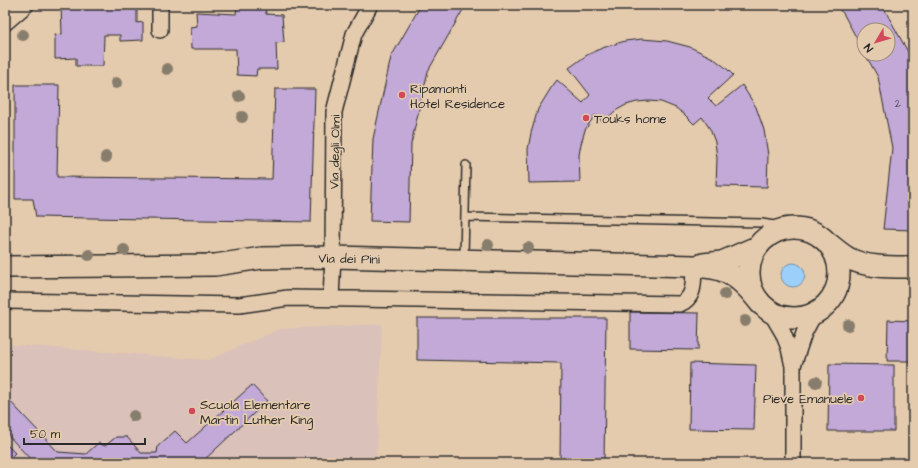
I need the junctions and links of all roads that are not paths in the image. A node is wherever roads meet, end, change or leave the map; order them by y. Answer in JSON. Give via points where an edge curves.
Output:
{"nodes":[{"id":1,"x":26,"y":5,"type":"edge"},
{"id":2,"x":160,"y":5,"type":"edge"},
{"id":3,"x":370,"y":5,"type":"edge"},
{"id":4,"x":5,"y":23,"type":"edge"},
{"id":5,"x":160,"y":30,"type":"dead end"},
{"id":6,"x":466,"y":165,"type":"dead end"},
{"id":7,"x":465,"y":217,"type":"junction"},
{"id":8,"x":785,"y":229,"type":"junction"},
{"id":9,"x":828,"y":243,"type":"junction"},
{"id":10,"x":757,"y":247,"type":"junction"},
{"id":11,"x":333,"y":257,"type":"junction"},
{"id":12,"x":464,"y":260,"type":"junction"},
{"id":13,"x":694,"y":266,"type":"junction"},
{"id":14,"x":5,"y":267,"type":"edge"},
{"id":15,"x":880,"y":267,"type":"junction"},
{"id":16,"x":913,"y":267,"type":"edge"},
{"id":17,"x":833,"y":295,"type":"junction"},
{"id":18,"x":331,"y":298,"type":"junction"},
{"id":19,"x":5,"y":300,"type":"edge"},
{"id":20,"x":765,"y":308,"type":"junction"},
{"id":21,"x":814,"y":314,"type":"junction"},
{"id":22,"x":793,"y":366,"type":"junction"},
{"id":23,"x":792,"y":463,"type":"edge"}],
"edges":[{"from":1,"to":4,"type":"street"},
{"from":2,"to":5,"type":"street"},
{"from":3,"to":11,"type":"street","name":"Via degli Olmi","via":[[354,34],[334,112]]},
{"from":6,"to":7,"type":"lane"},
{"from":7,"to":8,"type":"lane","via":[[762,223]]},
{"from":7,"to":12,"type":"lane"},
{"from":8,"to":9,"type":"street","via":[[797,228],[808,231]]},
{"from":8,"to":10,"type":"street","via":[[775,232]]},
{"from":9,"to":15,"type":"street","via":[[849,258]]},
{"from":9,"to":17,"type":"street","via":[[839,268],[838,282]]},
{"from":10,"to":13,"type":"street","name":"Via dei Pini","via":[[722,262]]},
{"from":10,"to":20,"type":"street","via":[[751,261],[749,276],[752,291]]},
{"from":11,"to":12,"type":"street","name":"Via dei Pini"},
{"from":11,"to":14,"type":"street","name":"Via dei Pini","via":[[262,258],[215,265]]},
{"from":11,"to":18,"type":"street","name":"Via degli Olmi"},
{"from":12,"to":13,"type":"street","name":"Via dei Pini"},
{"from":13,"to":18,"type":"street","via":[[690,296],[687,301],[680,304]]},
{"from":13,"to":20,"type":"street","name":"Via dei Pini","via":[[722,270],[733,276],[745,285]]},
{"from":15,"to":16,"type":"street"},
{"from":15,"to":17,"type":"street","via":[[850,279]]},
{"from":17,"to":21,"type":"street","via":[[825,306]]},
{"from":18,"to":19,"type":"street","via":[[288,298],[239,306]]},
{"from":20,"to":21,"type":"street","via":[[780,316],[792,318]]},
{"from":20,"to":22,"type":"street","via":[[783,333]]},
{"from":21,"to":22,"type":"street","via":[[804,333]]},
{"from":22,"to":23,"type":"street"}]}
